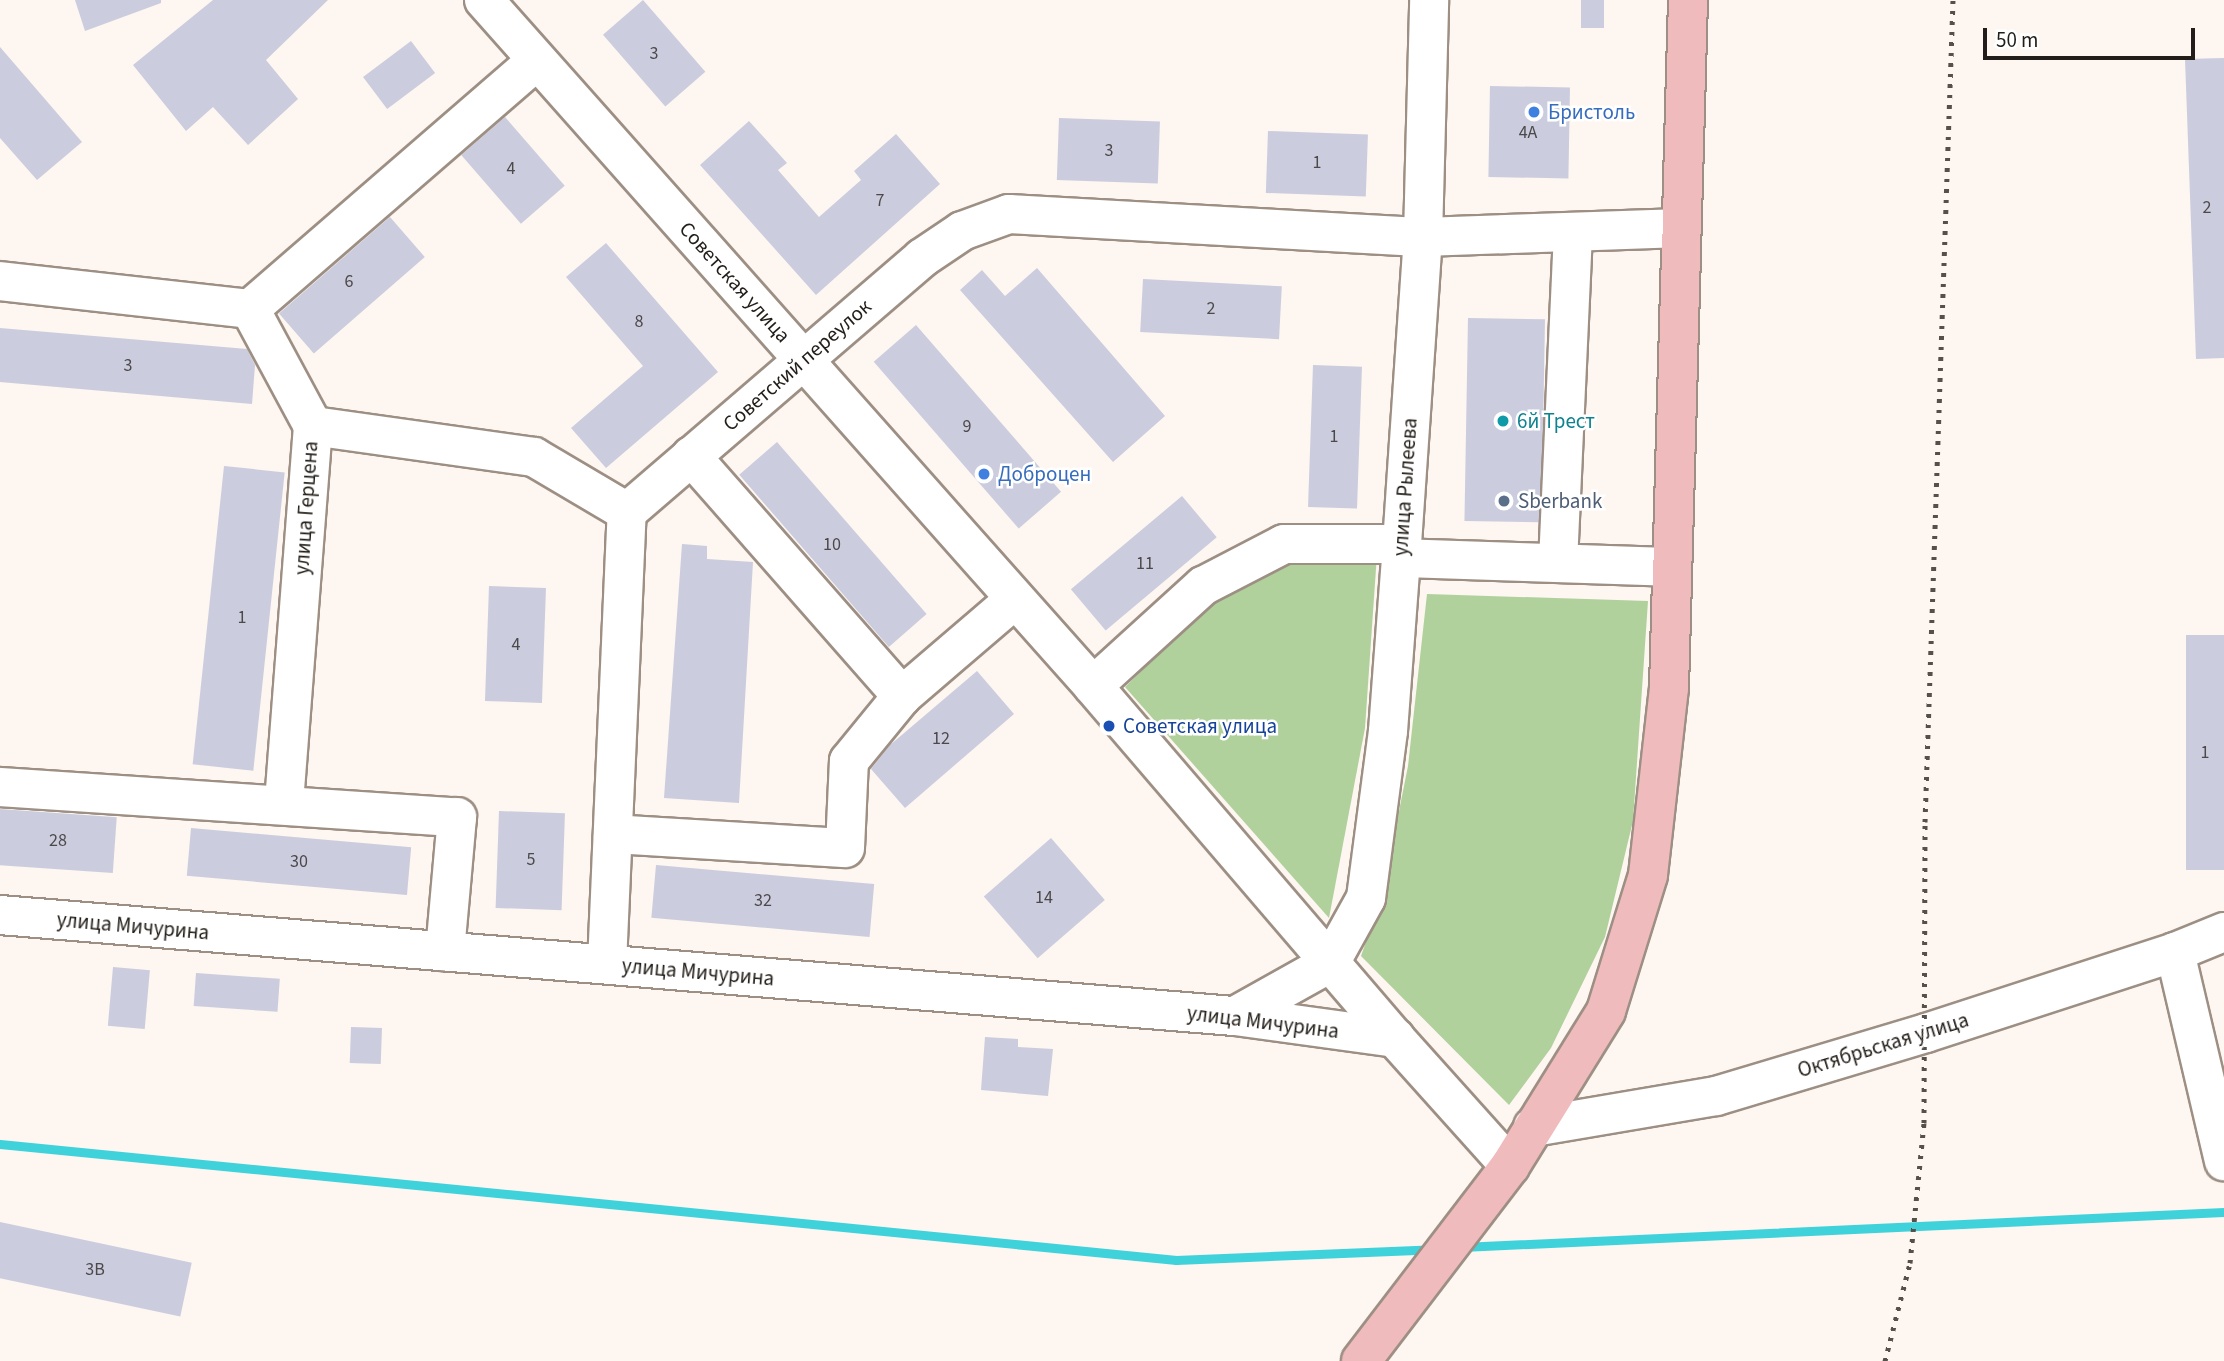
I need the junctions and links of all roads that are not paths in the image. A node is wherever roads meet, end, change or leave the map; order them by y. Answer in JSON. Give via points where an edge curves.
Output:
{"nodes":[{"id":1,"x":484,"y":0,"type":"edge"},
{"id":2,"x":1429,"y":0,"type":"edge"},
{"id":3,"x":1688,"y":0,"type":"edge"},
{"id":4,"x":537,"y":61,"type":"junction"},
{"id":5,"x":1682,"y":228,"type":"junction"},
{"id":6,"x":1573,"y":232,"type":"junction"},
{"id":7,"x":1423,"y":237,"type":"junction"},
{"id":8,"x":0,"y":281,"type":"edge"},
{"id":9,"x":250,"y":309,"type":"junction"},
{"id":10,"x":802,"y":358,"type":"junction"},
{"id":11,"x":313,"y":426,"type":"junction"},
{"id":12,"x":691,"y":456,"type":"junction"},
{"id":13,"x":627,"y":512,"type":"junction"},
{"id":14,"x":1401,"y":551,"type":"junction"},
{"id":15,"x":1558,"y":563,"type":"junction"},
{"id":16,"x":1672,"y":567,"type":"junction"},
{"id":17,"x":1015,"y":599,"type":"junction"},
{"id":18,"x":1093,"y":686,"type":"junction"},
{"id":19,"x":902,"y":696,"type":"junction"},
{"id":20,"x":0,"y":788,"type":"edge"},
{"id":21,"x":284,"y":805,"type":"junction"},
{"id":22,"x":613,"y":834,"type":"junction"},
{"id":23,"x":0,"y":915,"type":"edge"},
{"id":24,"x":2224,"y":932,"type":"edge"},
{"id":25,"x":444,"y":951,"type":"junction"},
{"id":26,"x":2175,"y":952,"type":"junction"},
{"id":27,"x":1330,"y":963,"type":"junction"},
{"id":28,"x":607,"y":964,"type":"junction"},
{"id":29,"x":1235,"y":1016,"type":"junction"},
{"id":30,"x":1395,"y":1038,"type":"junction"},
{"id":31,"x":1533,"y":1127,"type":"junction"},
{"id":32,"x":2224,"y":1161,"type":"edge"},
{"id":33,"x":1510,"y":1166,"type":"junction"},
{"id":34,"x":1361,"y":1361,"type":"edge"}],
"edges":[{"from":1,"to":4,"type":"street","name":"Советская улица"},
{"from":2,"to":7,"type":"street","name":"улица Рылеева"},
{"from":3,"to":5,"type":"main road"},
{"from":4,"to":9,"type":"street"},
{"from":4,"to":10,"type":"street","name":"Советская улица"},
{"from":5,"to":6,"type":"street","name":"Советский переулок"},
{"from":5,"to":16,"type":"main road"},
{"from":6,"to":7,"type":"street","name":"Советский переулок"},
{"from":6,"to":15,"type":"street"},
{"from":7,"to":10,"type":"street","name":"Советский переулок","via":[[1009,215],[961,231]]},
{"from":7,"to":14,"type":"street","name":"улица Рылеева"},
{"from":8,"to":9,"type":"street"},
{"from":9,"to":11,"type":"street","name":"улица Герцена"},
{"from":10,"to":12,"type":"street","name":"Советский переулок"},
{"from":10,"to":17,"type":"street","name":"Советская улица"},
{"from":11,"to":13,"type":"street","via":[[534,457]]},
{"from":11,"to":21,"type":"street","name":"улица Герцена"},
{"from":12,"to":13,"type":"street","name":"Советский переулок"},
{"from":12,"to":19,"type":"street"},
{"from":13,"to":22,"type":"street"},
{"from":14,"to":15,"type":"street"},
{"from":14,"to":18,"type":"street","via":[[1284,544],[1203,586]]},
{"from":14,"to":27,"type":"street","name":"улица Рылеева","via":[[1388,731],[1366,898]]},
{"from":15,"to":16,"type":"street"},
{"from":16,"to":31,"type":"main road","via":[[1670,688],[1648,874],[1606,1011]]},
{"from":17,"to":18,"type":"street","name":"Советская улица"},
{"from":17,"to":19,"type":"street"},
{"from":18,"to":27,"type":"street","name":"Советская улица"},
{"from":19,"to":22,"type":"street","via":[[849,761],[845,848]]},
{"from":20,"to":21,"type":"street"},
{"from":21,"to":25,"type":"street","via":[[457,817]]},
{"from":22,"to":28,"type":"street"},
{"from":23,"to":25,"type":"street","name":"улица Мичурина"},
{"from":24,"to":26,"type":"street","name":"Октябрьская улица"},
{"from":25,"to":28,"type":"street","name":"улица Мичурина"},
{"from":26,"to":31,"type":"street","name":"Октябрьская улица","via":[[1716,1096]]},
{"from":26,"to":32,"type":"street"},
{"from":27,"to":29,"type":"street"},
{"from":27,"to":30,"type":"street","name":"Советская улица"},
{"from":28,"to":29,"type":"street","name":"улица Мичурина"},
{"from":29,"to":30,"type":"street","name":"улица Мичурина"},
{"from":30,"to":33,"type":"street","name":"Советская улица"},
{"from":31,"to":33,"type":"main road"},
{"from":33,"to":34,"type":"main road"}]}
